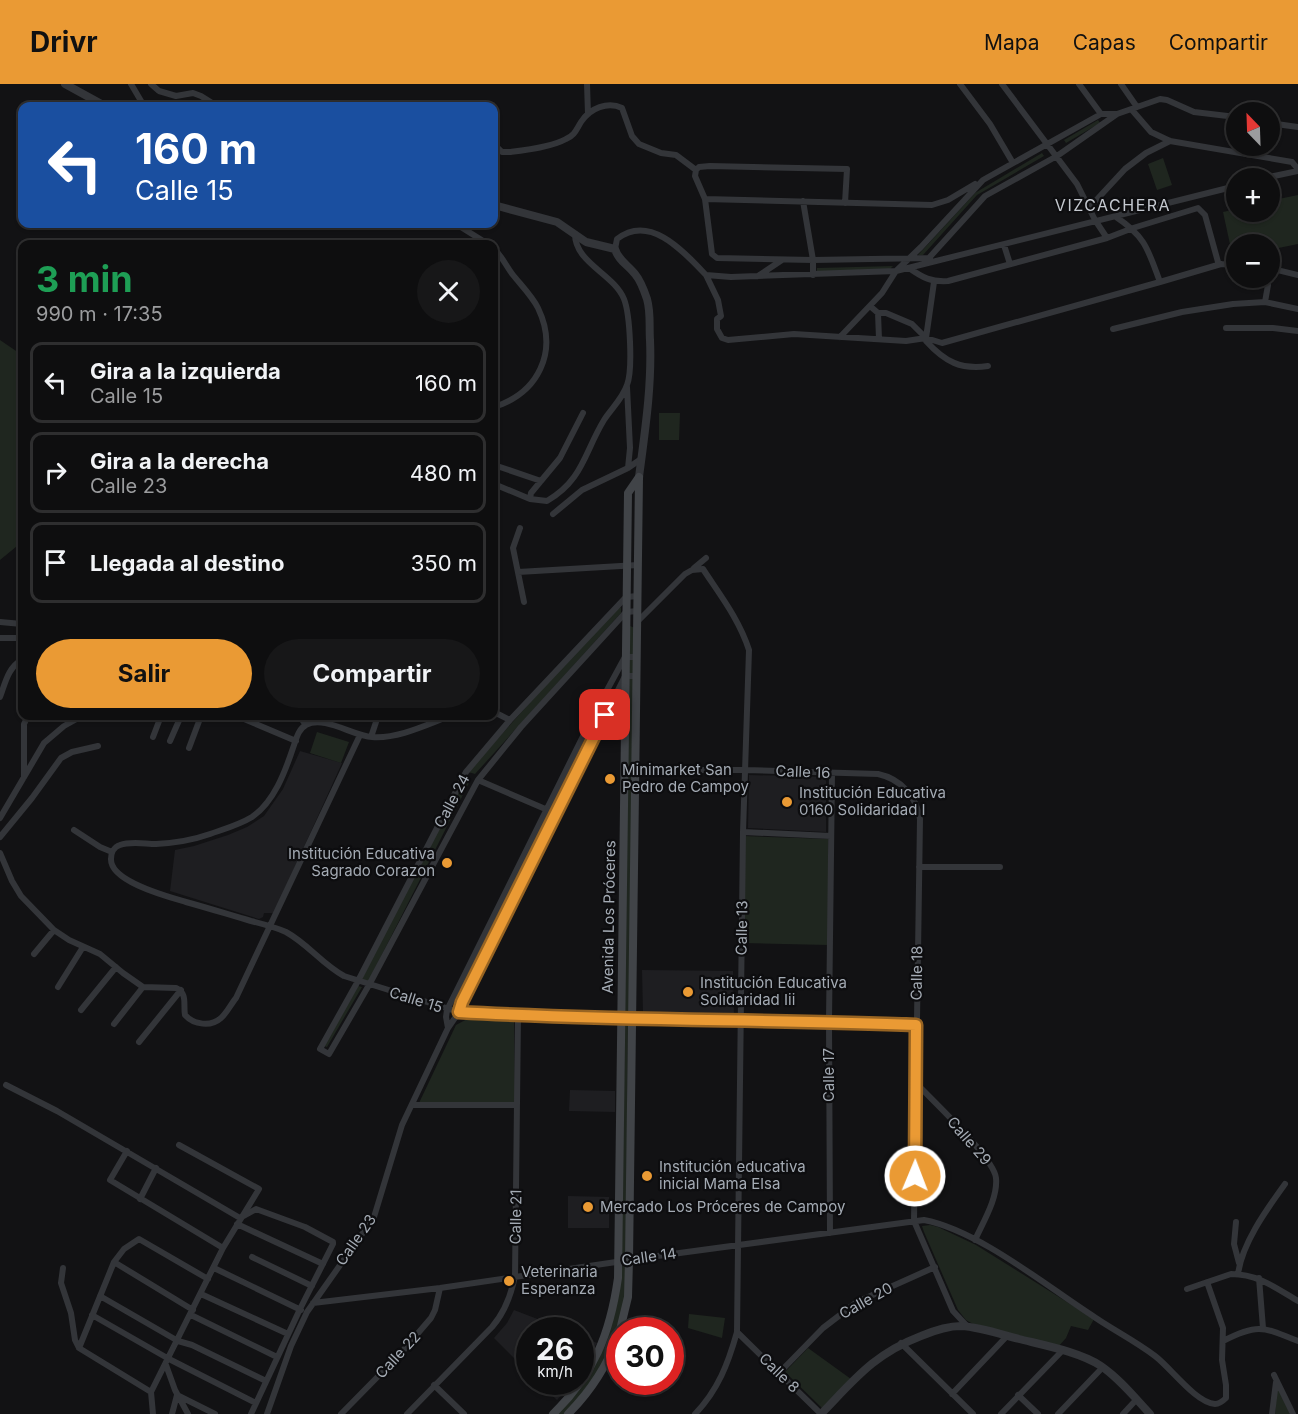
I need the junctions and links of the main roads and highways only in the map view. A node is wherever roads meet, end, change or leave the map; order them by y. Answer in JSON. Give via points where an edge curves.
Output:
{"nodes":[{"id":1,"x":612,"y":1317,"type":"edge"},
{"id":2,"x":623,"y":1317,"type":"edge"},
{"id":3,"x":606,"y":1335,"type":"edge"},
{"id":4,"x":606,"y":1365,"type":"edge"},
{"id":5,"x":553,"y":1414,"type":"edge"},
{"id":6,"x":568,"y":1414,"type":"edge"}],
"edges":[{"from":1,"to":2,"type":"main road","name":"Avenida Los Próceres","via":[[619,1262],[628,493],[639,477],[629,1260]]},
{"from":3,"to":5,"type":"main road","name":"Avenida Los Próceres","via":[[578,1388]]},
{"from":4,"to":6,"type":"main road","name":"Avenida Los Próceres"}]}
